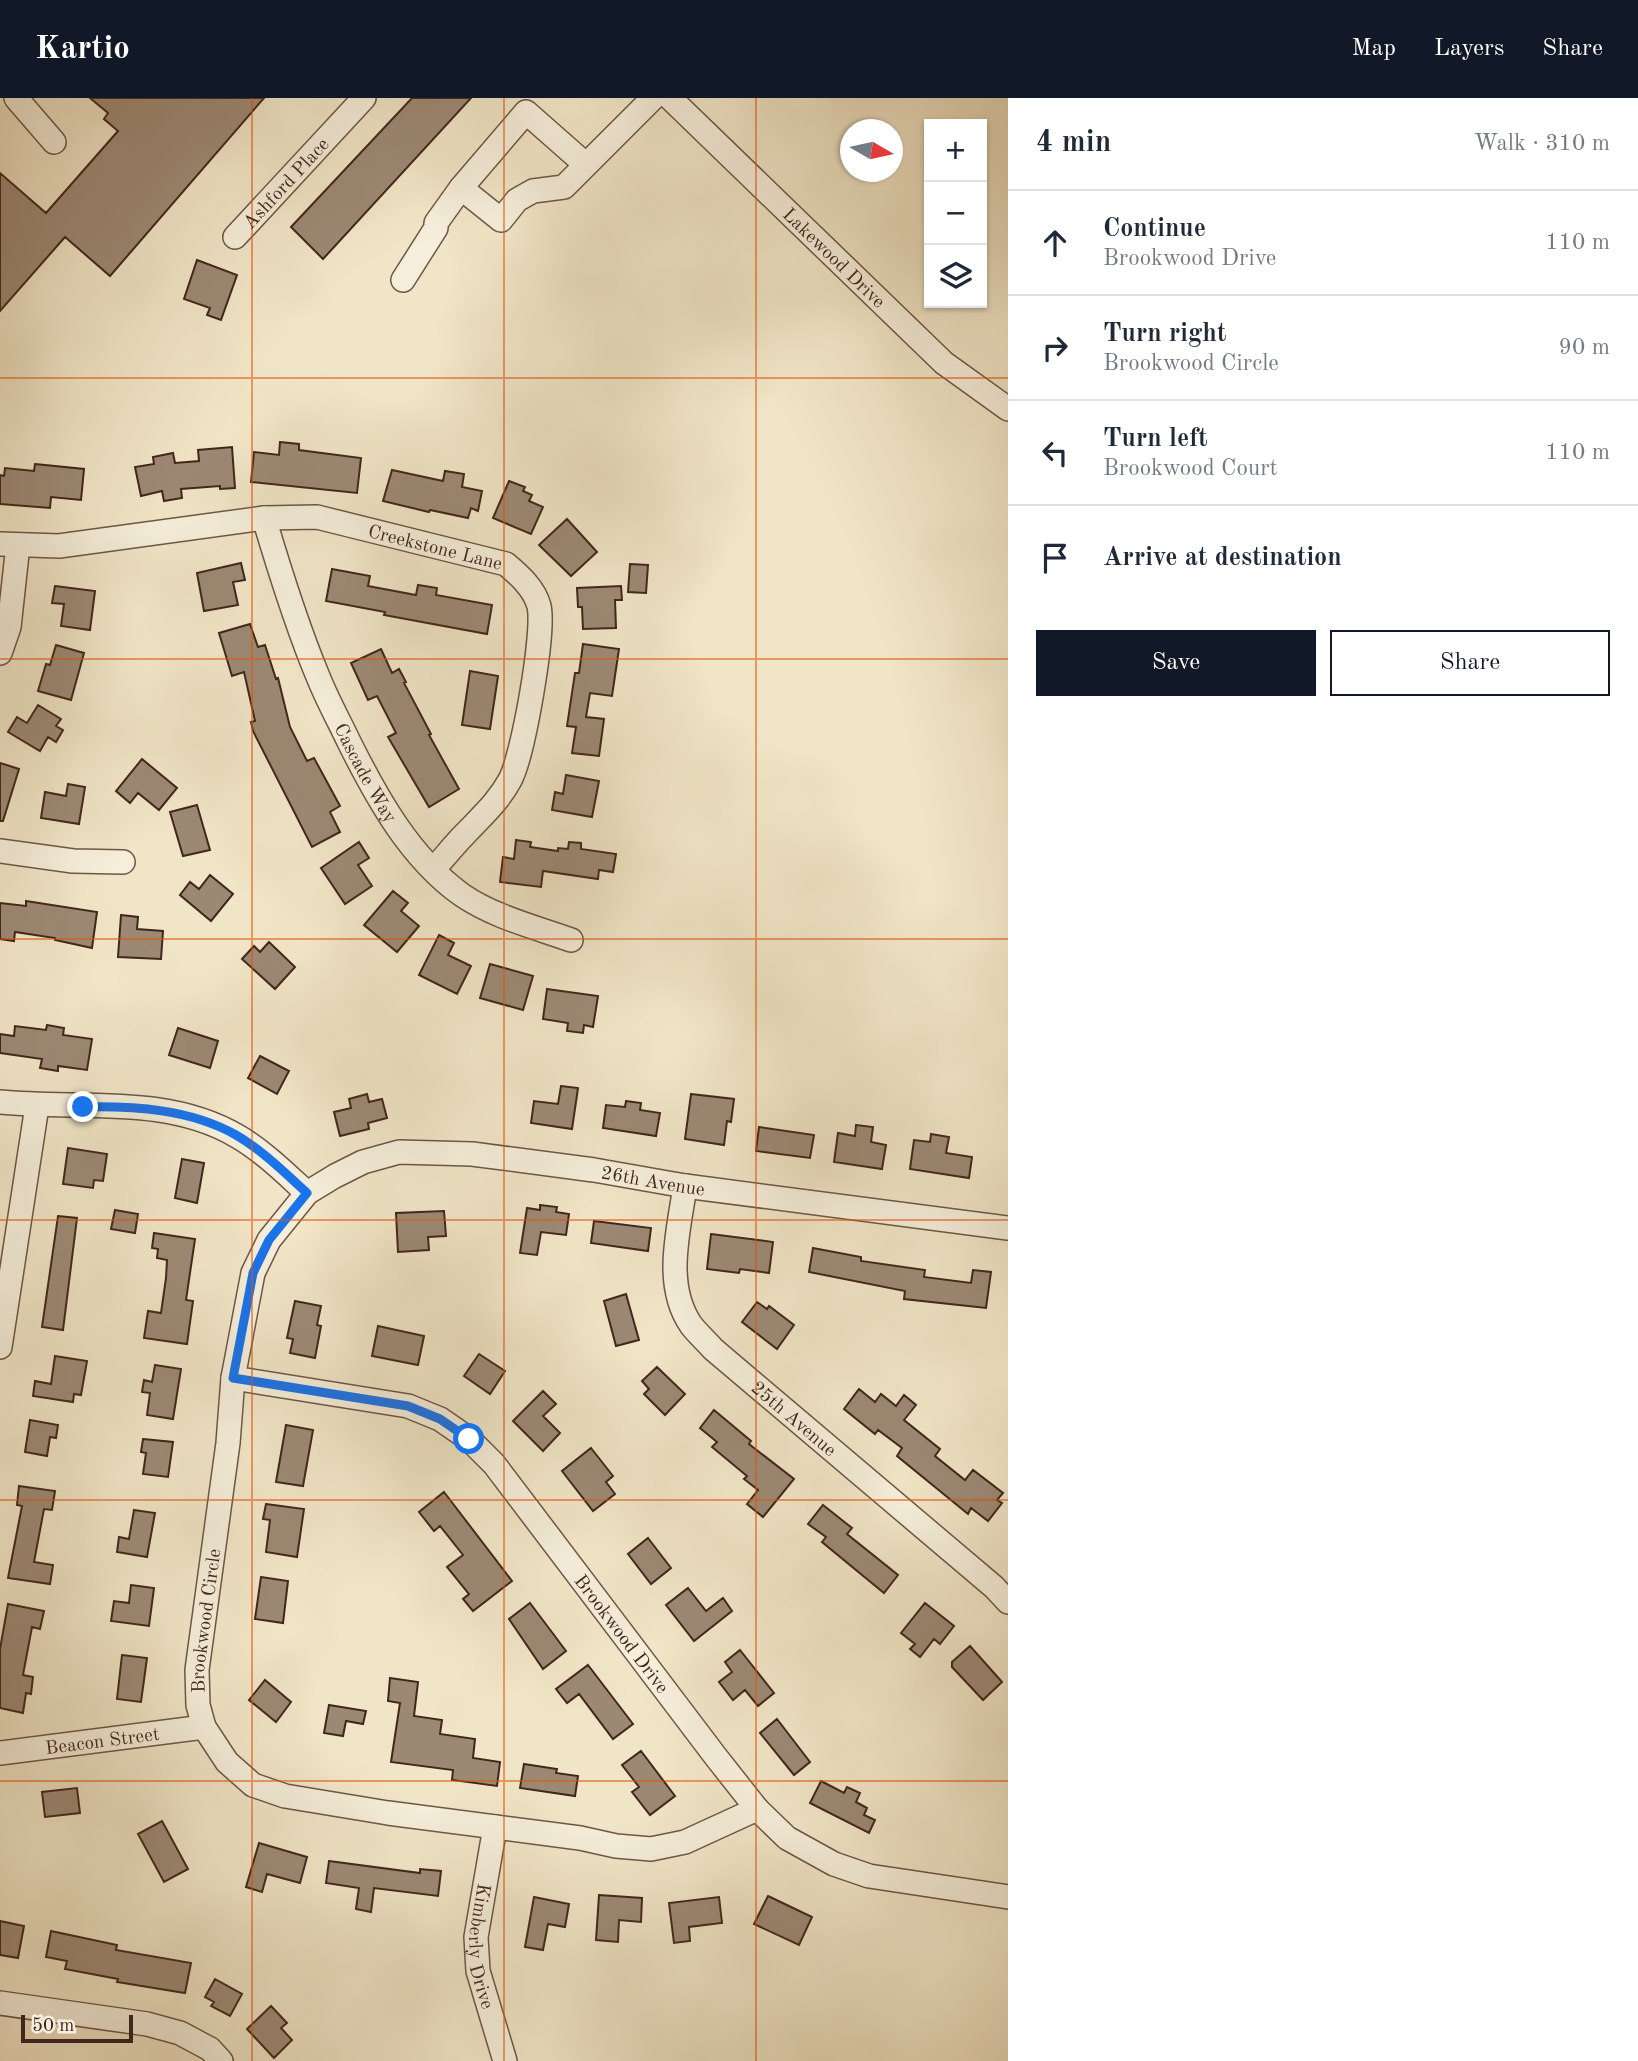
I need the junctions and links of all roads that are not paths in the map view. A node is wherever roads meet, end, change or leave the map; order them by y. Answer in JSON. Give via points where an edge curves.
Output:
{"nodes":[{"id":1,"x":16,"y":98,"type":"edge"},
{"id":2,"x":364,"y":98,"type":"edge"},
{"id":3,"x":653,"y":98,"type":"edge"},
{"id":4,"x":670,"y":98,"type":"edge"},
{"id":5,"x":54,"y":142,"type":"dead end"},
{"id":6,"x":585,"y":164,"type":"junction"},
{"id":7,"x":461,"y":188,"type":"junction"},
{"id":8,"x":235,"y":237,"type":"dead end"},
{"id":9,"x":403,"y":280,"type":"dead end"},
{"id":10,"x":1008,"y":408,"type":"edge"},
{"id":11,"x":264,"y":518,"type":"junction"},
{"id":12,"x":9,"y":545,"type":"edge"},
{"id":13,"x":0,"y":653,"type":"edge"},
{"id":14,"x":0,"y":850,"type":"edge"},
{"id":15,"x":123,"y":862,"type":"dead end"},
{"id":16,"x":433,"y":870,"type":"junction"},
{"id":17,"x":571,"y":940,"type":"dead end"},
{"id":18,"x":0,"y":1102,"type":"edge"},
{"id":19,"x":37,"y":1106,"type":"junction"},
{"id":20,"x":685,"y":1186,"type":"junction"},
{"id":21,"x":307,"y":1193,"type":"junction"},
{"id":22,"x":1008,"y":1228,"type":"edge"},
{"id":23,"x":0,"y":1347,"type":"edge"},
{"id":24,"x":233,"y":1378,"type":"junction"},
{"id":25,"x":1008,"y":1602,"type":"edge"},
{"id":26,"x":204,"y":1727,"type":"junction"},
{"id":27,"x":0,"y":1754,"type":"edge"},
{"id":28,"x":757,"y":1809,"type":"junction"},
{"id":29,"x":495,"y":1827,"type":"junction"},
{"id":30,"x":1008,"y":1897,"type":"edge"},
{"id":31,"x":0,"y":2003,"type":"edge"},
{"id":32,"x":221,"y":2061,"type":"edge"},
{"id":33,"x":505,"y":2061,"type":"edge"}],
"edges":[{"from":1,"to":5,"type":"street"},
{"from":2,"to":8,"type":"street","name":"Ashford Place"},
{"from":3,"to":6,"type":"street"},
{"from":4,"to":10,"type":"street","name":"Lakewood Drive","via":[[944,363]]},
{"from":6,"to":7,"type":"street","via":[[564,187],[533,191],[517,200],[501,220]]},
{"from":6,"to":7,"type":"street","via":[[526,112]]},
{"from":7,"to":9,"type":"street"},
{"from":11,"to":12,"type":"street","name":"Creekstone Lane","via":[[98,542]]},
{"from":11,"to":16,"type":"street","name":"Cascade Way","via":[[319,680],[373,790]]},
{"from":11,"to":16,"type":"street","name":"Creekstone Lane","via":[[317,517],[506,564],[520,576],[539,606],[539,641],[522,746],[511,779],[491,809]]},
{"from":12,"to":13,"type":"street","via":[[9,627]]},
{"from":14,"to":15,"type":"street","via":[[74,861]]},
{"from":16,"to":17,"type":"street","name":"Cascade Way","via":[[485,907]]},
{"from":18,"to":19,"type":"street"},
{"from":19,"to":21,"type":"street","via":[[137,1106],[211,1124],[237,1135]]},
{"from":19,"to":23,"type":"street"},
{"from":20,"to":21,"type":"street","name":"26th Avenue","via":[[472,1154],[399,1152],[363,1162]]},
{"from":20,"to":22,"type":"street","name":"26th Avenue"},
{"from":20,"to":25,"type":"street","name":"25th Avenue","via":[[675,1257],[677,1292],[690,1324],[713,1349]]},
{"from":21,"to":24,"type":"street","name":"Brookwood Circle","via":[[269,1240],[253,1273]]},
{"from":24,"to":26,"type":"street","name":"Brookwood Circle","via":[[197,1670]]},
{"from":24,"to":28,"type":"street","name":"Brookwood Drive","via":[[408,1406],[440,1419],[469,1439],[494,1464]]},
{"from":26,"to":27,"type":"street","name":"Beacon Street"},
{"from":26,"to":29,"type":"street","name":"Brookwood Circle","via":[[227,1762],[253,1785],[285,1796]]},
{"from":28,"to":29,"type":"street","name":"Brookwood Circle","via":[[685,1842],[651,1849]]},
{"from":28,"to":30,"type":"street","name":"Brookwood Drive","via":[[787,1838],[834,1864],[869,1876]]},
{"from":29,"to":33,"type":"street","name":"Kimberly Drive","via":[[475,1937],[478,1971]]},
{"from":31,"to":32,"type":"street","via":[[147,2024],[180,2033],[210,2049]]}]}
